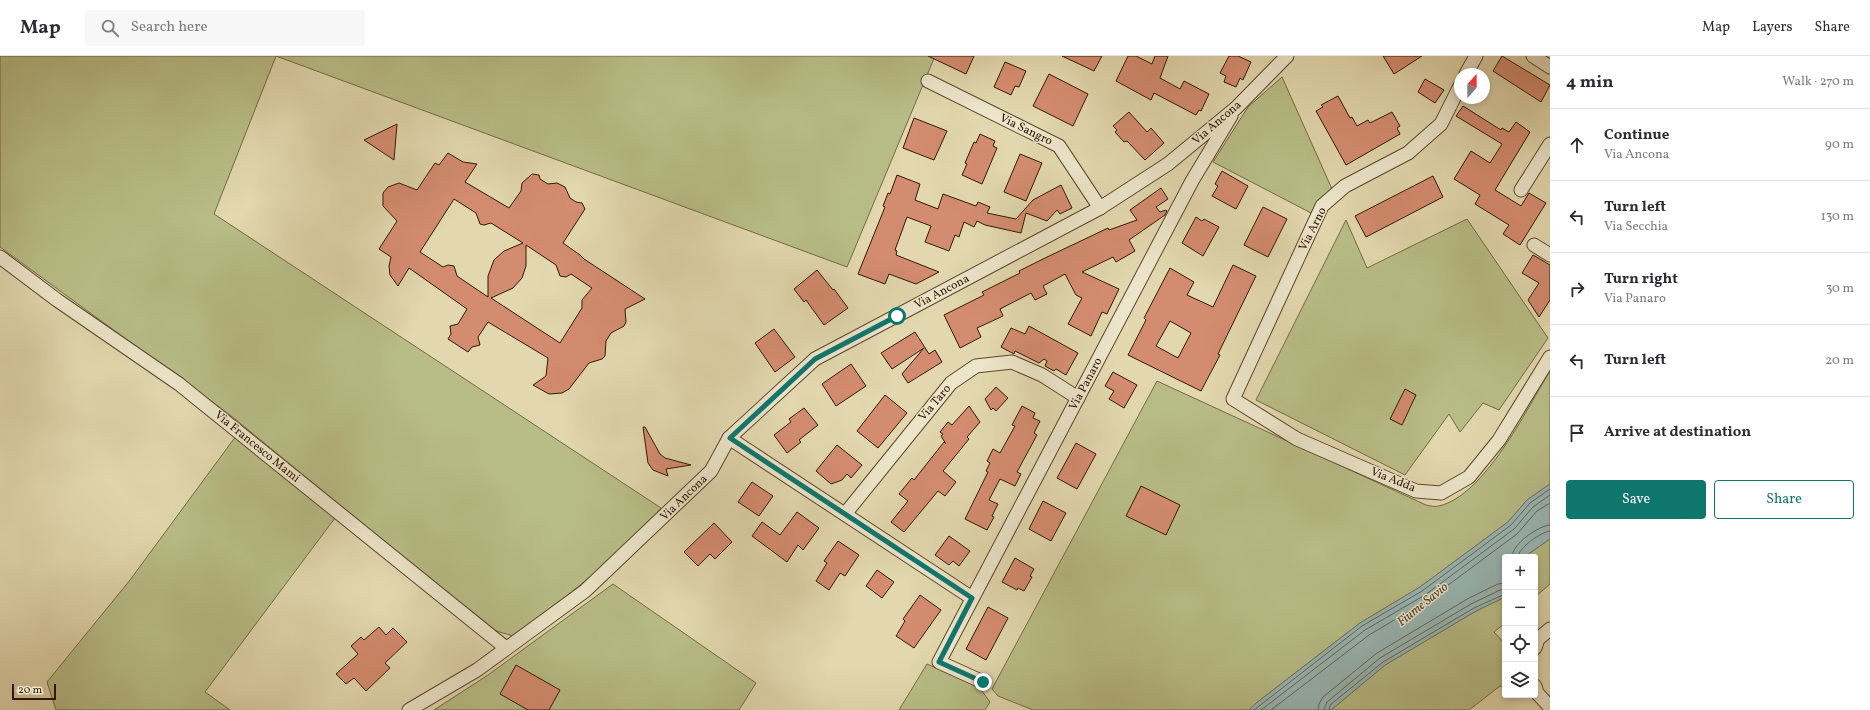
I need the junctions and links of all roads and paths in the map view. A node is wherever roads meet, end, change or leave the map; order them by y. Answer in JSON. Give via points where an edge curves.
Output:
{"nodes":[{"id":1,"x":1287,"y":56,"type":"edge"},
{"id":2,"x":1476,"y":56,"type":"edge"},
{"id":3,"x":1533,"y":56,"type":"edge"},
{"id":4,"x":1550,"y":67,"type":"edge"},
{"id":5,"x":1469,"y":68,"type":"edge"},
{"id":6,"x":928,"y":81,"type":"dead end"},
{"id":7,"x":1454,"y":98,"type":"edge"},
{"id":8,"x":1236,"y":108,"type":"junction"},
{"id":9,"x":1550,"y":144,"type":"edge"},
{"id":10,"x":1521,"y":190,"type":"dead end"},
{"id":11,"x":1100,"y":208,"type":"junction"},
{"id":12,"x":1534,"y":245,"type":"dead end"},
{"id":13,"x":1550,"y":255,"type":"edge"},
{"id":14,"x":0,"y":257,"type":"edge"},
{"id":15,"x":1550,"y":357,"type":"edge"},
{"id":16,"x":1078,"y":398,"type":"junction"},
{"id":17,"x":1233,"y":399,"type":"joint"},
{"id":18,"x":730,"y":438,"type":"junction"},
{"id":19,"x":845,"y":514,"type":"junction"},
{"id":20,"x":972,"y":598,"type":"junction"},
{"id":21,"x":1550,"y":629,"type":"edge"},
{"id":22,"x":1538,"y":639,"type":"edge"},
{"id":23,"x":506,"y":648,"type":"junction"},
{"id":24,"x":983,"y":682,"type":"dead end"},
{"id":25,"x":1538,"y":694,"type":"edge"},
{"id":26,"x":1550,"y":707,"type":"edge"},
{"id":27,"x":409,"y":710,"type":"edge"}],
"edges":[{"from":1,"to":8,"type":"street","name":"Via Ancona"},
{"from":2,"to":5,"type":"street"},
{"from":3,"to":4,"type":"street"},
{"from":6,"to":11,"type":"street","name":"Via Sangro","via":[[1059,146]]},
{"from":7,"to":17,"type":"street","name":"Via Arno","via":[[1441,124],[1408,153],[1345,186],[1322,206]]},
{"from":8,"to":11,"type":"street","name":"Via Ancona","via":[[1168,164]]},
{"from":8,"to":16,"type":"street","name":"Via Panaro","via":[[1192,181]]},
{"from":9,"to":10,"type":"street"},
{"from":11,"to":18,"type":"street","name":"Via Ancona","via":[[815,359]]},
{"from":12,"to":13,"type":"street"},
{"from":14,"to":23,"type":"street","name":"Via Francesco Mami","via":[[57,300],[179,384]]},
{"from":15,"to":17,"type":"street","name":"Via Adda","via":[[1499,440],[1469,477],[1441,492],[1416,491],[1297,439]]},
{"from":16,"to":19,"type":"street","name":"Via Taro","via":[[1042,374],[1012,362],[976,366],[951,383]]},
{"from":16,"to":20,"type":"street","name":"Via Panaro"},
{"from":18,"to":19,"type":"street"},
{"from":18,"to":23,"type":"street","name":"Via Ancona","via":[[711,471],[654,527],[585,591]]},
{"from":19,"to":20,"type":"street"},
{"from":20,"to":24,"type":"street","name":"Via Panaro","via":[[939,662]]},
{"from":21,"to":22,"type":"street"},
{"from":23,"to":27,"type":"street","name":"Via Ancona","via":[[477,670]]},
{"from":25,"to":26,"type":"street"}]}
